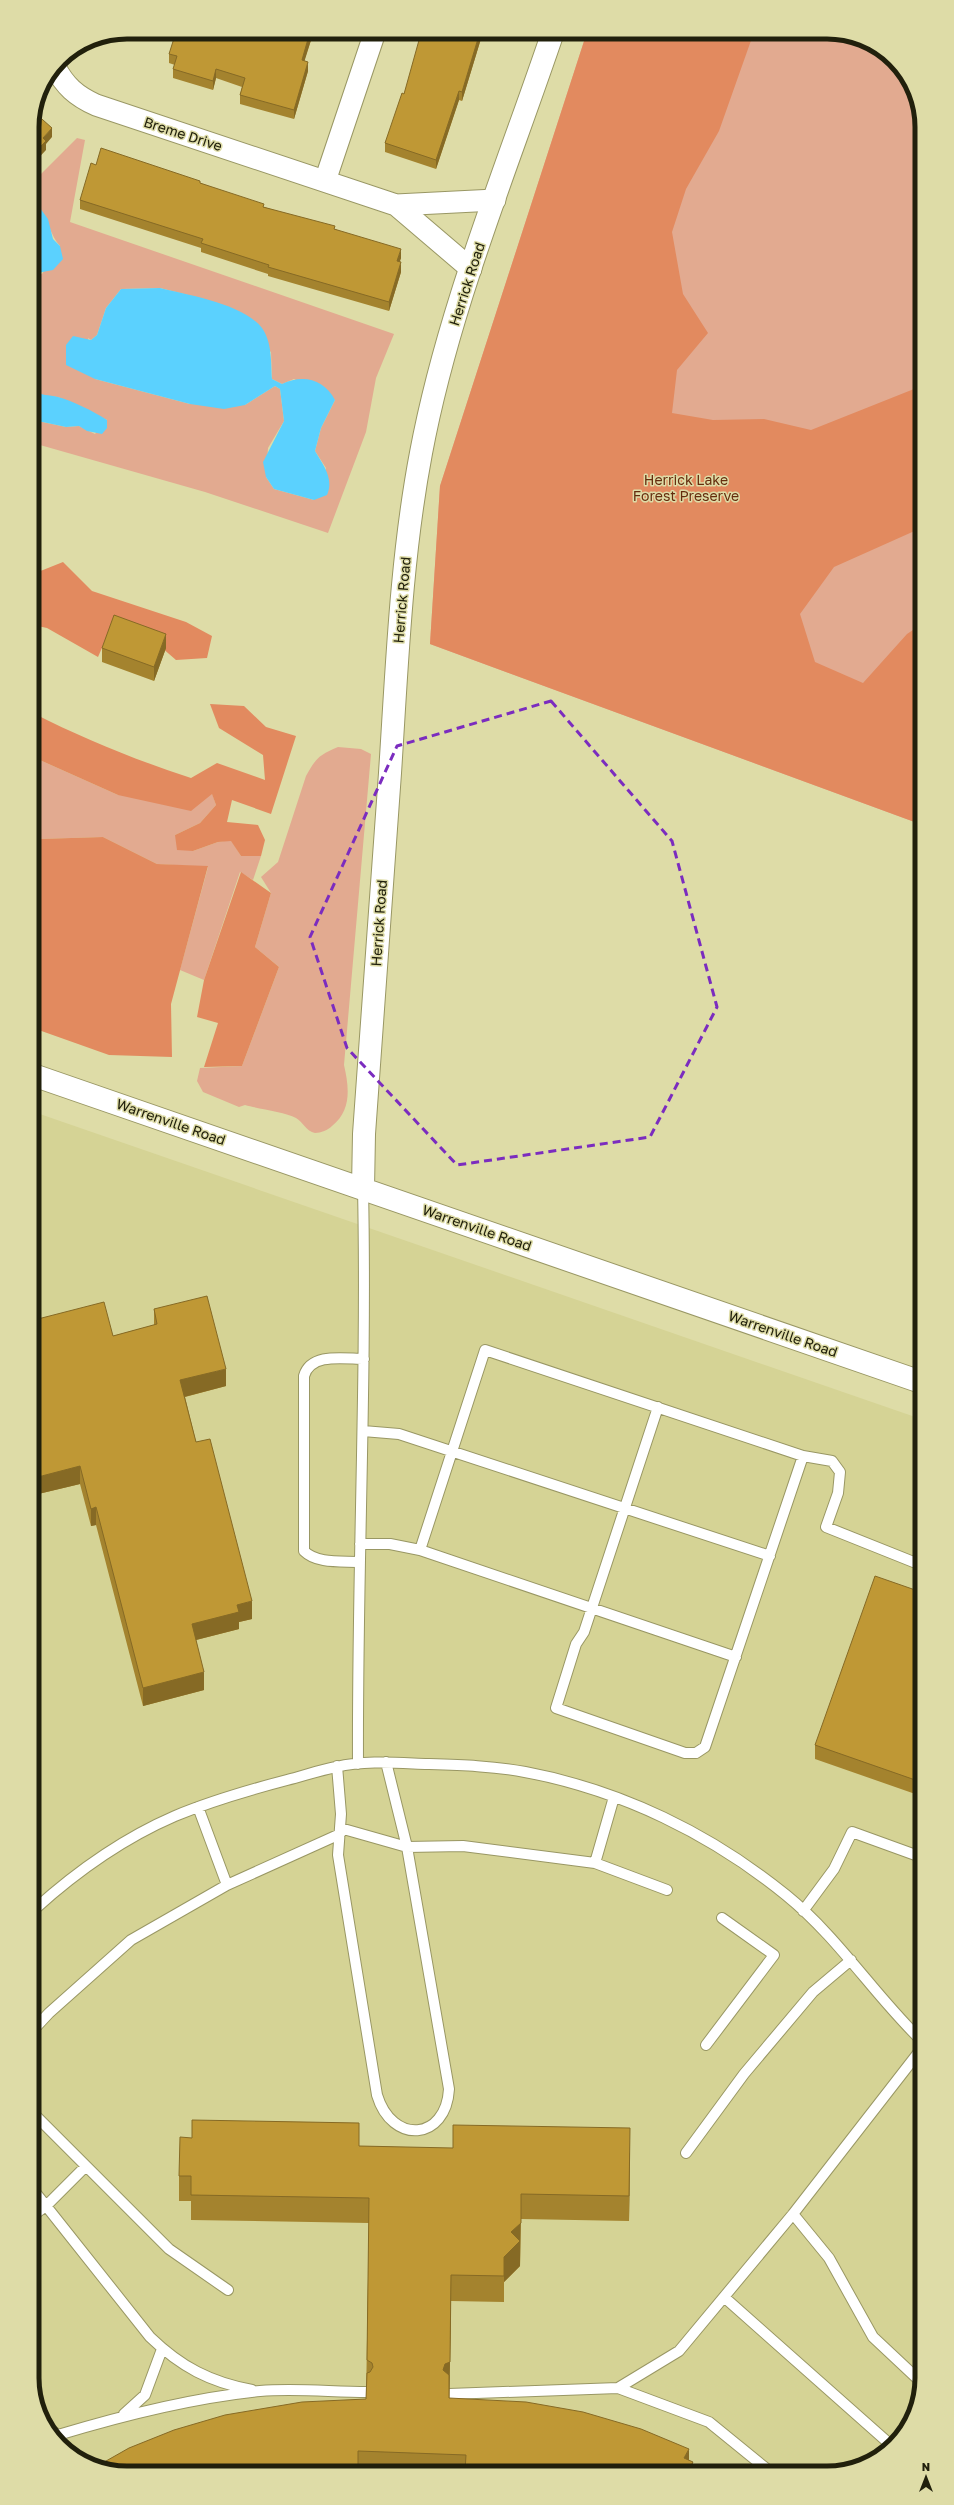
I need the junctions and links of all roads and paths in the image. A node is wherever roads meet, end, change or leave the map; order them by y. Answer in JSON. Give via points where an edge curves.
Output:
{"nodes":[{"id":1,"x":373,"y":39,"type":"edge"},
{"id":2,"x":551,"y":39,"type":"edge"},
{"id":3,"x":58,"y":72,"type":"edge"},
{"id":4,"x":325,"y":181,"type":"junction"},
{"id":5,"x":495,"y":200,"type":"junction"},
{"id":6,"x":396,"y":206,"type":"junction"},
{"id":7,"x":471,"y":269,"type":"junction"},
{"id":8,"x":39,"y":1077,"type":"edge"},
{"id":9,"x":364,"y":1188,"type":"junction"},
{"id":10,"x":364,"y":1359,"type":"junction"},
{"id":11,"x":915,"y":1380,"type":"edge"},
{"id":12,"x":658,"y":1407,"type":"junction"},
{"id":13,"x":362,"y":1430,"type":"junction"},
{"id":14,"x":452,"y":1451,"type":"junction"},
{"id":15,"x":804,"y":1456,"type":"junction"},
{"id":16,"x":624,"y":1508,"type":"junction"},
{"id":17,"x":360,"y":1544,"type":"junction"},
{"id":18,"x":420,"y":1550,"type":"junction"},
{"id":19,"x":770,"y":1556,"type":"junction"},
{"id":20,"x":359,"y":1562,"type":"junction"},
{"id":21,"x":915,"y":1563,"type":"edge"},
{"id":22,"x":591,"y":1608,"type":"junction"},
{"id":23,"x":736,"y":1657,"type":"junction"},
{"id":24,"x":386,"y":1762,"type":"junction"},
{"id":25,"x":358,"y":1764,"type":"junction"},
{"id":26,"x":337,"y":1766,"type":"junction"},
{"id":27,"x":614,"y":1797,"type":"junction"},
{"id":28,"x":198,"y":1807,"type":"junction"},
{"id":29,"x":340,"y":1831,"type":"junction"},
{"id":30,"x":407,"y":1847,"type":"junction"},
{"id":31,"x":915,"y":1855,"type":"edge"},
{"id":32,"x":595,"y":1863,"type":"junction"},
{"id":33,"x":227,"y":1885,"type":"junction"},
{"id":34,"x":667,"y":1890,"type":"dead end"},
{"id":35,"x":39,"y":1906,"type":"edge"},
{"id":36,"x":804,"y":1911,"type":"junction"},
{"id":37,"x":722,"y":1918,"type":"dead end"},
{"id":38,"x":851,"y":1960,"type":"junction"},
{"id":39,"x":39,"y":2024,"type":"edge"},
{"id":40,"x":915,"y":2034,"type":"edge"},
{"id":41,"x":706,"y":2045,"type":"dead end"},
{"id":42,"x":915,"y":2057,"type":"edge"},
{"id":43,"x":39,"y":2119,"type":"edge"},
{"id":44,"x":686,"y":2152,"type":"dead end"},
{"id":45,"x":86,"y":2166,"type":"junction"},
{"id":46,"x":39,"y":2197,"type":"edge"},
{"id":47,"x":46,"y":2206,"type":"junction"},
{"id":48,"x":39,"y":2211,"type":"edge"},
{"id":49,"x":793,"y":2214,"type":"junction"},
{"id":50,"x":228,"y":2290,"type":"dead end"},
{"id":51,"x":724,"y":2297,"type":"junction"},
{"id":52,"x":162,"y":2349,"type":"junction"},
{"id":53,"x":915,"y":2376,"type":"edge"},
{"id":54,"x":618,"y":2388,"type":"junction"},
{"id":55,"x":261,"y":2391,"type":"junction"},
{"id":56,"x":367,"y":2392,"type":"edge"},
{"id":57,"x":450,"y":2394,"type":"edge"},
{"id":58,"x":124,"y":2414,"type":"junction"},
{"id":59,"x":60,"y":2435,"type":"edge"},
{"id":60,"x":887,"y":2442,"type":"edge"},
{"id":61,"x":763,"y":2466,"type":"edge"}],
"edges":[{"from":1,"to":4,"type":"street"},
{"from":2,"to":5,"type":"street","name":"Herrick Road"},
{"from":3,"to":4,"type":"street","name":"Breme Drive","via":[[72,91],[96,105]]},
{"from":4,"to":6,"type":"street","name":"Breme Drive"},
{"from":5,"to":6,"type":"street","name":"Breme Drive"},
{"from":5,"to":7,"type":"street","name":"Herrick Road"},
{"from":6,"to":7,"type":"street","name":"Breme Drive"},
{"from":7,"to":9,"type":"street","name":"Herrick Road","via":[[428,420],[410,516],[364,1134]]},
{"from":8,"to":9,"type":"street","name":"Warrenville Road"},
{"from":9,"to":10,"type":"lane"},
{"from":9,"to":11,"type":"street","name":"Warrenville Road"},
{"from":10,"to":13,"type":"lane"},
{"from":10,"to":20,"type":"lane","via":[[325,1359],[313,1362],[304,1376],[304,1551],[309,1556],[320,1559]]},
{"from":12,"to":14,"type":"lane","via":[[485,1350]]},
{"from":12,"to":15,"type":"lane"},
{"from":12,"to":16,"type":"lane"},
{"from":13,"to":14,"type":"lane","via":[[398,1434]]},
{"from":13,"to":17,"type":"lane"},
{"from":14,"to":16,"type":"lane"},
{"from":14,"to":18,"type":"lane"},
{"from":15,"to":19,"type":"lane"},
{"from":15,"to":21,"type":"lane","via":[[832,1461],[840,1472],[838,1493],[826,1527]]},
{"from":16,"to":19,"type":"lane"},
{"from":16,"to":22,"type":"lane"},
{"from":17,"to":18,"type":"lane","via":[[390,1544]]},
{"from":17,"to":20,"type":"lane"},
{"from":18,"to":22,"type":"lane"},
{"from":19,"to":23,"type":"lane"},
{"from":20,"to":25,"type":"lane"},
{"from":22,"to":23,"type":"lane"},
{"from":22,"to":23,"type":"lane","via":[[584,1632],[576,1644],[556,1708],[678,1750],[696,1752],[706,1747]]},
{"from":24,"to":25,"type":"lane"},
{"from":24,"to":27,"type":"lane","via":[[456,1765],[525,1772]]},
{"from":24,"to":30,"type":"lane"},
{"from":25,"to":26,"type":"lane"},
{"from":26,"to":28,"type":"lane"},
{"from":26,"to":29,"type":"lane"},
{"from":27,"to":32,"type":"lane"},
{"from":27,"to":36,"type":"lane","via":[[639,1805],[698,1834],[756,1873]]},
{"from":28,"to":33,"type":"lane"},
{"from":28,"to":35,"type":"lane","via":[[174,1816],[93,1862]]},
{"from":29,"to":30,"type":"lane"},
{"from":29,"to":30,"type":"lane","via":[[338,1855],[377,2095],[381,2110],[390,2121],[401,2128],[417,2130],[431,2126],[443,2115],[449,2089]]},
{"from":29,"to":33,"type":"lane"},
{"from":30,"to":32,"type":"lane","via":[[463,1846]]},
{"from":31,"to":36,"type":"lane","via":[[852,1832],[834,1869]]},
{"from":32,"to":34,"type":"lane"},
{"from":33,"to":39,"type":"lane","via":[[132,1940]]},
{"from":36,"to":38,"type":"lane","via":[[832,1937]]},
{"from":37,"to":41,"type":"lane","via":[[774,1955]]},
{"from":38,"to":40,"type":"lane","via":[[893,2014]]},
{"from":38,"to":44,"type":"lane","via":[[813,1992],[744,2074]]},
{"from":42,"to":49,"type":"lane"},
{"from":43,"to":45,"type":"lane"},
{"from":45,"to":47,"type":"lane"},
{"from":45,"to":50,"type":"lane","via":[[169,2249]]},
{"from":46,"to":47,"type":"lane"},
{"from":47,"to":48,"type":"lane"},
{"from":47,"to":52,"type":"lane"},
{"from":49,"to":51,"type":"lane"},
{"from":49,"to":53,"type":"lane","via":[[829,2258],[873,2337]]},
{"from":51,"to":54,"type":"lane","via":[[679,2351]]},
{"from":51,"to":60,"type":"lane"},
{"from":52,"to":55,"type":"lane","via":[[175,2360],[204,2376],[231,2386]]},
{"from":52,"to":58,"type":"lane","via":[[145,2395]]},
{"from":54,"to":57,"type":"lane"},
{"from":54,"to":61,"type":"lane","via":[[709,2422]]},
{"from":55,"to":56,"type":"lane"},
{"from":55,"to":58,"type":"lane","via":[[188,2401]]},
{"from":58,"to":59,"type":"lane"}]}
